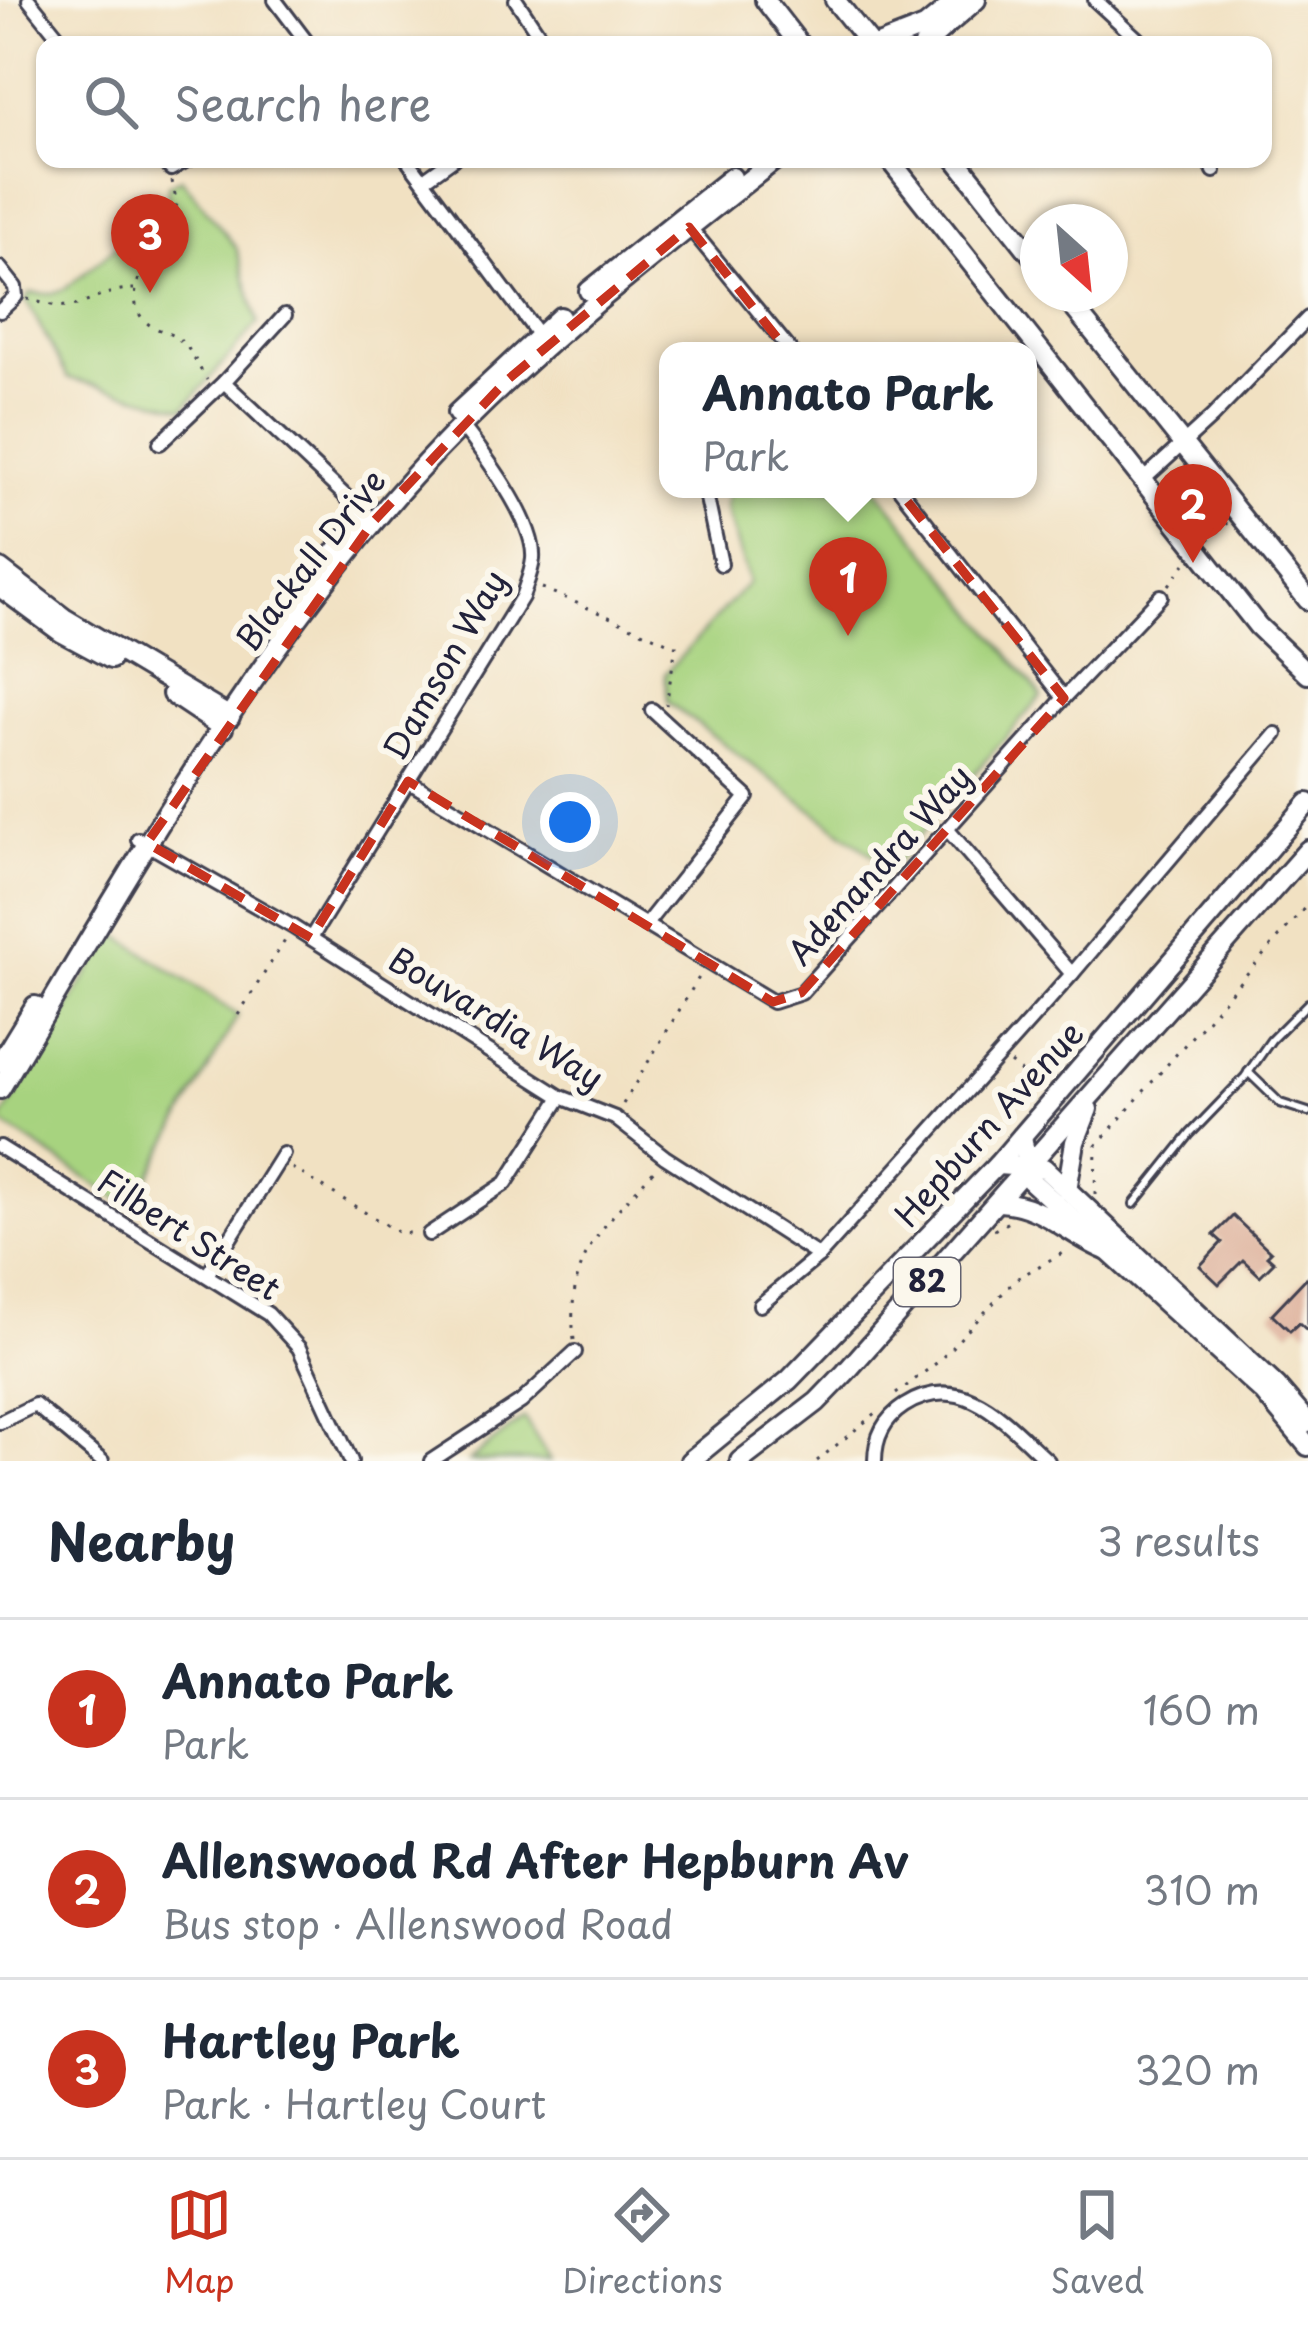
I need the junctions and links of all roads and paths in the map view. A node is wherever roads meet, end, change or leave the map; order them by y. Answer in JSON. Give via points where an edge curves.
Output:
{"nodes":[{"id":1,"x":28,"y":0,"type":"edge"},
{"id":2,"x":275,"y":0,"type":"edge"},
{"id":3,"x":515,"y":0,"type":"edge"},
{"id":4,"x":765,"y":0,"type":"edge"},
{"id":5,"x":835,"y":0,"type":"edge"},
{"id":6,"x":958,"y":0,"type":"edge"},
{"id":7,"x":976,"y":0,"type":"edge"},
{"id":8,"x":1095,"y":0,"type":"edge"},
{"id":9,"x":58,"y":36,"type":"edge"},
{"id":10,"x":302,"y":36,"type":"edge"},
{"id":11,"x":540,"y":36,"type":"edge"},
{"id":12,"x":793,"y":36,"type":"edge"},
{"id":13,"x":870,"y":36,"type":"edge"},
{"id":14,"x":898,"y":36,"type":"edge"},
{"id":15,"x":934,"y":36,"type":"edge"},
{"id":16,"x":1134,"y":36,"type":"edge"},
{"id":17,"x":165,"y":168,"type":"edge"},
{"id":18,"x":415,"y":168,"type":"edge"},
{"id":19,"x":440,"y":168,"type":"edge"},
{"id":20,"x":746,"y":168,"type":"edge"},
{"id":21,"x":763,"y":168,"type":"edge"},
{"id":22,"x":896,"y":168,"type":"edge"},
{"id":23,"x":963,"y":168,"type":"edge"},
{"id":24,"x":425,"y":179,"type":"junction"},
{"id":25,"x":685,"y":222,"type":"junction"},
{"id":26,"x":1020,"y":239,"type":"edge"},
{"id":27,"x":0,"y":268,"type":"edge"},
{"id":28,"x":135,"y":289,"type":"junction"},
{"id":29,"x":16,"y":296,"type":"junction"},
{"id":30,"x":0,"y":311,"type":"edge"},
{"id":31,"x":1077,"y":312,"type":"edge"},
{"id":32,"x":285,"y":315,"type":"dead end"},
{"id":33,"x":1308,"y":319,"type":"edge"},
{"id":34,"x":542,"y":340,"type":"junction"},
{"id":35,"x":784,"y":342,"type":"edge"},
{"id":36,"x":1034,"y":342,"type":"edge"},
{"id":37,"x":1037,"y":346,"type":"edge"},
{"id":38,"x":221,"y":386,"type":"junction"},
{"id":39,"x":458,"y":420,"type":"junction"},
{"id":40,"x":160,"y":443,"type":"dead end"},
{"id":41,"x":1182,"y":445,"type":"junction"},
{"id":42,"x":1143,"y":480,"type":"junction"},
{"id":43,"x":707,"y":498,"type":"edge"},
{"id":44,"x":907,"y":498,"type":"edge"},
{"id":45,"x":369,"y":518,"type":"junction"},
{"id":46,"x":721,"y":564,"type":"dead end"},
{"id":47,"x":0,"y":569,"type":"edge"},
{"id":48,"x":527,"y":582,"type":"junction"},
{"id":49,"x":0,"y":587,"type":"edge"},
{"id":50,"x":1161,"y":596,"type":"dead end"},
{"id":51,"x":1308,"y":600,"type":"edge"},
{"id":52,"x":1308,"y":674,"type":"edge"},
{"id":53,"x":1064,"y":698,"type":"junction"},
{"id":54,"x":658,"y":714,"type":"joint"},
{"id":55,"x":222,"y":719,"type":"junction"},
{"id":56,"x":1276,"y":734,"type":"dead end"},
{"id":57,"x":408,"y":781,"type":"junction"},
{"id":58,"x":1308,"y":803,"type":"edge"},
{"id":59,"x":949,"y":830,"type":"junction"},
{"id":60,"x":142,"y":841,"type":"junction"},
{"id":61,"x":1308,"y":850,"type":"edge"},
{"id":62,"x":1308,"y":904,"type":"edge"},
{"id":63,"x":647,"y":923,"type":"junction"},
{"id":64,"x":293,"y":927,"type":"junction"},
{"id":65,"x":311,"y":938,"type":"junction"},
{"id":66,"x":708,"y":962,"type":"junction"},
{"id":67,"x":1072,"y":974,"type":"junction"},
{"id":68,"x":1308,"y":1003,"type":"edge"},
{"id":69,"x":238,"y":1015,"type":"dead end"},
{"id":70,"x":0,"y":1064,"type":"edge"},
{"id":71,"x":1246,"y":1070,"type":"junction"},
{"id":72,"x":1099,"y":1088,"type":"junction"},
{"id":73,"x":0,"y":1089,"type":"edge"},
{"id":74,"x":561,"y":1097,"type":"junction"},
{"id":75,"x":1308,"y":1112,"type":"edge"},
{"id":76,"x":615,"y":1118,"type":"junction"},
{"id":77,"x":1022,"y":1136,"type":"junction"},
{"id":78,"x":0,"y":1147,"type":"edge"},
{"id":79,"x":282,"y":1157,"type":"joint"},
{"id":80,"x":665,"y":1157,"type":"junction"},
{"id":81,"x":997,"y":1165,"type":"junction"},
{"id":82,"x":1028,"y":1168,"type":"junction"},
{"id":83,"x":1066,"y":1190,"type":"junction"},
{"id":84,"x":1095,"y":1198,"type":"dead end"},
{"id":85,"x":999,"y":1202,"type":"junction"},
{"id":86,"x":1133,"y":1204,"type":"dead end"},
{"id":87,"x":429,"y":1234,"type":"joint"},
{"id":88,"x":1070,"y":1245,"type":"dead end"},
{"id":89,"x":1108,"y":1251,"type":"junction"},
{"id":90,"x":819,"y":1256,"type":"junction"},
{"id":91,"x":207,"y":1275,"type":"junction"},
{"id":92,"x":760,"y":1305,"type":"dead end"},
{"id":93,"x":575,"y":1352,"type":"joint"},
{"id":94,"x":935,"y":1363,"type":"junction"},
{"id":95,"x":940,"y":1394,"type":"junction"},
{"id":96,"x":889,"y":1400,"type":"dead end"},
{"id":97,"x":878,"y":1410,"type":"dead end"},
{"id":98,"x":0,"y":1422,"type":"edge"},
{"id":99,"x":1308,"y":1423,"type":"edge"},
{"id":100,"x":850,"y":1434,"type":"junction"},
{"id":101,"x":1308,"y":1446,"type":"edge"},
{"id":102,"x":875,"y":1454,"type":"edge"},
{"id":103,"x":102,"y":1461,"type":"edge"},
{"id":104,"x":350,"y":1461,"type":"edge"},
{"id":105,"x":431,"y":1461,"type":"edge"},
{"id":106,"x":690,"y":1461,"type":"edge"},
{"id":107,"x":740,"y":1461,"type":"edge"},
{"id":108,"x":817,"y":1461,"type":"edge"},
{"id":109,"x":1048,"y":1461,"type":"edge"}],
"edges":[{"from":1,"to":9,"type":"street"},
{"from":2,"to":10,"type":"street"},
{"from":3,"to":11,"type":"street"},
{"from":4,"to":12,"type":"main road"},
{"from":5,"to":13,"type":"main road"},
{"from":6,"to":14,"type":"main road","via":[[925,27]]},
{"from":7,"to":15,"type":"main road"},
{"from":8,"to":16,"type":"street"},
{"from":17,"to":28,"type":"path","via":[[177,204]]},
{"from":18,"to":24,"type":"street"},
{"from":19,"to":24,"type":"street"},
{"from":20,"to":25,"type":"main road","name":"Blackall Drive"},
{"from":21,"to":25,"type":"main road","name":"Blackall Drive"},
{"from":22,"to":36,"type":"main road"},
{"from":23,"to":26,"type":"main road"},
{"from":24,"to":34,"type":"street"},
{"from":25,"to":34,"type":"main road","name":"Blackall Drive"},
{"from":25,"to":35,"type":"street"},
{"from":27,"to":29,"type":"street"},
{"from":28,"to":29,"type":"path","via":[[64,306]]},
{"from":28,"to":38,"type":"path","via":[[142,318],[181,341]]},
{"from":29,"to":30,"type":"street"},
{"from":31,"to":41,"type":"main road"},
{"from":32,"to":38,"type":"street"},
{"from":33,"to":41,"type":"street"},
{"from":34,"to":39,"type":"main road","name":"Blackall Drive"},
{"from":37,"to":42,"type":"main road"},
{"from":38,"to":40,"type":"street"},
{"from":38,"to":45,"type":"street"},
{"from":39,"to":45,"type":"main road","name":"Blackall Drive"},
{"from":39,"to":48,"type":"street","name":"Damson Way","via":[[525,525],[534,556]]},
{"from":41,"to":42,"type":"street"},
{"from":41,"to":51,"type":"main road"},
{"from":42,"to":52,"type":"main road","via":[[1258,626]]},
{"from":43,"to":46,"type":"street"},
{"from":44,"to":53,"type":"street"},
{"from":45,"to":55,"type":"main road","name":"Blackall Drive"},
{"from":47,"to":55,"type":"main road"},
{"from":48,"to":54,"type":"path","via":[[676,646]]},
{"from":48,"to":57,"type":"street","name":"Damson Way"},
{"from":49,"to":55,"type":"main road","via":[[62,632]]},
{"from":50,"to":53,"type":"street","name":"Adenandra Way"},
{"from":53,"to":59,"type":"street","name":"Adenandra Way"},
{"from":54,"to":63,"type":"street","via":[[748,797]]},
{"from":55,"to":60,"type":"main road","name":"Blackall Drive"},
{"from":56,"to":67,"type":"street"},
{"from":57,"to":63,"type":"street","name":"Adenandra Way"},
{"from":57,"to":65,"type":"street","name":"Damson Way"},
{"from":58,"to":77,"type":"main road","name":"Hepburn Avenue","number":"82"},
{"from":59,"to":66,"type":"street","name":"Adenandra Way","via":[[800,994],[773,1002]]},
{"from":59,"to":67,"type":"street"},
{"from":60,"to":64,"type":"street","name":"Bouvardia Way"},
{"from":60,"to":70,"type":"main road","name":"Blackall Drive"},
{"from":60,"to":73,"type":"main road","name":"Blackall Drive"},
{"from":61,"to":72,"type":"main road","name":"Hepburn Avenue","number":"82"},
{"from":62,"to":84,"type":"path","via":[[1096,1146]]},
{"from":63,"to":66,"type":"street","name":"Adenandra Way"},
{"from":64,"to":65,"type":"street","name":"Bouvardia Way"},
{"from":64,"to":69,"type":"path"},
{"from":65,"to":74,"type":"street","name":"Bouvardia Way"},
{"from":66,"to":76,"type":"path"},
{"from":67,"to":90,"type":"street"},
{"from":68,"to":71,"type":"lane"},
{"from":71,"to":75,"type":"lane","via":[[1280,1103]]},
{"from":71,"to":86,"type":"lane"},
{"from":72,"to":82,"type":"main road","name":"Hepburn Avenue","number":"82"},
{"from":72,"to":83,"type":"main road","via":[[1081,1122]]},
{"from":74,"to":76,"type":"street","name":"Bouvardia Way"},
{"from":74,"to":87,"type":"street","via":[[506,1183]]},
{"from":76,"to":80,"type":"street","name":"Bouvardia Way"},
{"from":77,"to":81,"type":"main road","name":"Hepburn Avenue","number":"82"},
{"from":77,"to":82,"type":"main road"},
{"from":78,"to":91,"type":"street","name":"Filbert Street"},
{"from":79,"to":87,"type":"path","via":[[399,1233]]},
{"from":79,"to":91,"type":"street"},
{"from":80,"to":90,"type":"street","name":"Bouvardia Way"},
{"from":80,"to":93,"type":"path","via":[[585,1250],[570,1304]]},
{"from":81,"to":82,"type":"main road"},
{"from":81,"to":106,"type":"main road","name":"Hepburn Avenue","number":"82","via":[[805,1364]]},
{"from":82,"to":83,"type":"main road","via":[[1044,1168]]},
{"from":82,"to":85,"type":"main road","name":"Hepburn Avenue","number":"82"},
{"from":82,"to":89,"type":"main road","via":[[1030,1180]]},
{"from":83,"to":99,"type":"main road"},
{"from":85,"to":89,"type":"main road","via":[[1044,1213]]},
{"from":85,"to":107,"type":"main road","name":"Hepburn Avenue","number":"82","via":[[817,1402]]},
{"from":88,"to":94,"type":"path","via":[[1016,1279]]},
{"from":89,"to":101,"type":"main road","via":[[1264,1393]]},
{"from":90,"to":92,"type":"street"},
{"from":91,"to":104,"type":"street","name":"Filbert Street","via":[[268,1314],[299,1348]]},
{"from":93,"to":105,"type":"street","via":[[521,1402]]},
{"from":94,"to":95,"type":"path"},
{"from":94,"to":96,"type":"path"},
{"from":95,"to":102,"type":"street","via":[[916,1398],[888,1417]]},
{"from":95,"to":109,"type":"street","via":[[987,1405]]},
{"from":97,"to":100,"type":"path"},
{"from":98,"to":103,"type":"street","via":[[35,1405]]},
{"from":100,"to":102,"type":"path"},
{"from":100,"to":108,"type":"path"}]}
